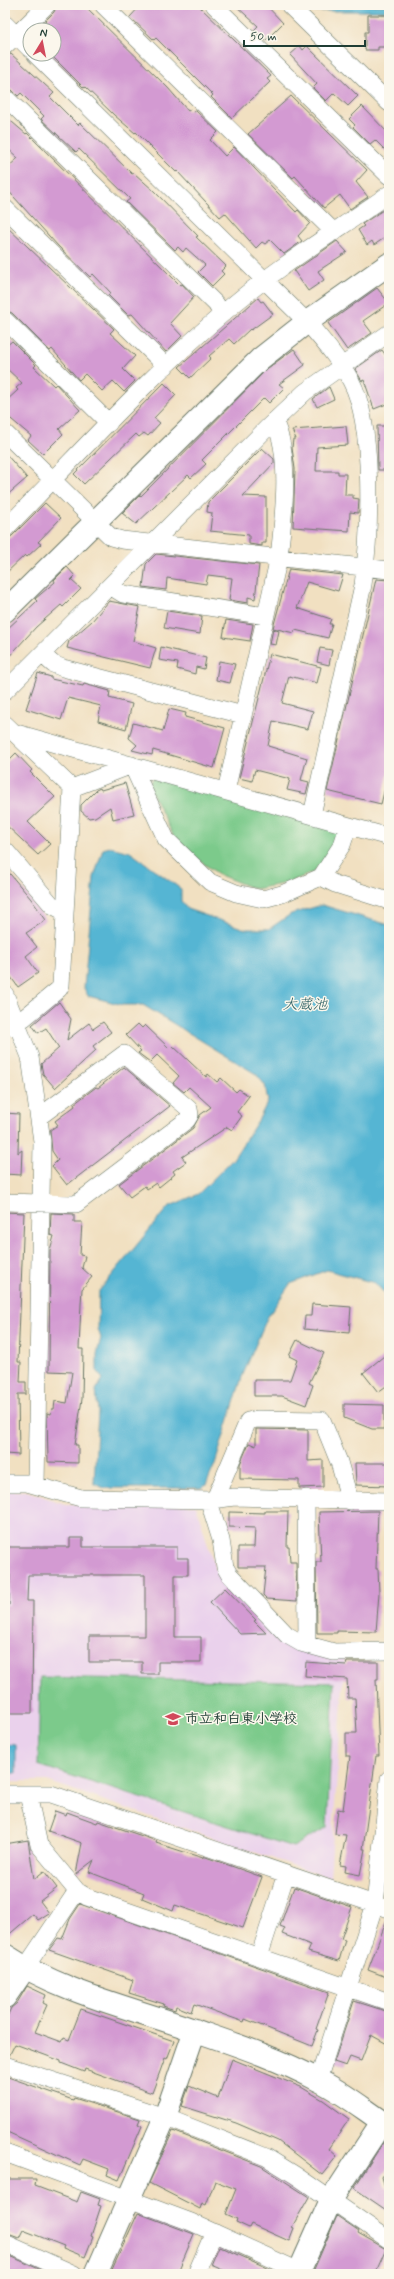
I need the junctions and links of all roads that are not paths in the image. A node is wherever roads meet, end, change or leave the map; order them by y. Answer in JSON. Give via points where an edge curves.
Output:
{"nodes":[{"id":1,"x":46,"y":5,"type":"edge"},
{"id":2,"x":103,"y":5,"type":"edge"},
{"id":3,"x":214,"y":5,"type":"edge"},
{"id":4,"x":289,"y":5,"type":"edge"},
{"id":5,"x":9,"y":35,"type":"edge"},
{"id":6,"x":22,"y":44,"type":"edge"},
{"id":7,"x":44,"y":62,"type":"edge"},
{"id":8,"x":5,"y":97,"type":"edge"},
{"id":9,"x":389,"y":102,"type":"edge"},
{"id":10,"x":389,"y":176,"type":"edge"},
{"id":11,"x":389,"y":194,"type":"edge"},
{"id":12,"x":5,"y":208,"type":"edge"},
{"id":13,"x":334,"y":232,"type":"junction"},
{"id":14,"x":389,"y":264,"type":"edge"},
{"id":15,"x":265,"y":280,"type":"junction"},
{"id":16,"x":222,"y":314,"type":"junction"},
{"id":17,"x":5,"y":320,"type":"edge"},
{"id":18,"x":308,"y":322,"type":"junction"},
{"id":19,"x":389,"y":333,"type":"edge"},
{"id":20,"x":166,"y":366,"type":"junction"},
{"id":21,"x":341,"y":366,"type":"junction"},
{"id":22,"x":274,"y":421,"type":"junction"},
{"id":23,"x":110,"y":423,"type":"junction"},
{"id":24,"x":5,"y":433,"type":"edge"},
{"id":25,"x":53,"y":480,"type":"junction"},
{"id":26,"x":94,"y":522,"type":"junction"},
{"id":27,"x":5,"y":529,"type":"edge"},
{"id":28,"x":152,"y":543,"type":"junction"},
{"id":29,"x":279,"y":557,"type":"junction"},
{"id":30,"x":366,"y":567,"type":"junction"},
{"id":31,"x":389,"y":570,"type":"edge"},
{"id":32,"x":110,"y":586,"type":"junction"},
{"id":33,"x":5,"y":611,"type":"edge"},
{"id":34,"x":266,"y":616,"type":"junction"},
{"id":35,"x":42,"y":654,"type":"junction"},
{"id":36,"x":5,"y":691,"type":"edge"},
{"id":37,"x":243,"y":715,"type":"junction"},
{"id":38,"x":10,"y":728,"type":"edge"},
{"id":39,"x":132,"y":765,"type":"junction"},
{"id":40,"x":72,"y":788,"type":"junction"},
{"id":41,"x":226,"y":791,"type":"junction"},
{"id":42,"x":312,"y":815,"type":"junction"},
{"id":43,"x":348,"y":827,"type":"junction"},
{"id":44,"x":389,"y":837,"type":"edge"},
{"id":45,"x":5,"y":850,"type":"edge"},
{"id":46,"x":321,"y":877,"type":"junction"},
{"id":47,"x":389,"y":901,"type":"edge"},
{"id":48,"x":65,"y":912,"type":"junction"},
{"id":49,"x":5,"y":994,"type":"edge"},
{"id":50,"x":11,"y":1025,"type":"edge"},
{"id":51,"x":39,"y":1117,"type":"junction"},
{"id":52,"x":5,"y":1202,"type":"edge"},
{"id":53,"x":41,"y":1203,"type":"junction"},
{"id":54,"x":5,"y":1483,"type":"edge"},
{"id":55,"x":36,"y":1486,"type":"junction"},
{"id":56,"x":306,"y":1498,"type":"junction"},
{"id":57,"x":213,"y":1500,"type":"junction"},
{"id":58,"x":350,"y":1501,"type":"junction"},
{"id":59,"x":389,"y":1501,"type":"edge"},
{"id":60,"x":306,"y":1644,"type":"junction"},
{"id":61,"x":389,"y":1651,"type":"edge"},
{"id":62,"x":389,"y":1779,"type":"edge"},
{"id":63,"x":5,"y":1794,"type":"edge"},
{"id":64,"x":28,"y":1794,"type":"junction"},
{"id":65,"x":386,"y":1840,"type":"edge"},
{"id":66,"x":286,"y":1874,"type":"junction"},
{"id":67,"x":77,"y":1891,"type":"junction"},
{"id":68,"x":382,"y":1907,"type":"edge"},
{"id":69,"x":5,"y":1955,"type":"edge"},
{"id":70,"x":259,"y":1957,"type":"junction"},
{"id":71,"x":25,"y":1968,"type":"junction"},
{"id":72,"x":348,"y":1987,"type":"junction"},
{"id":73,"x":5,"y":1997,"type":"edge"},
{"id":74,"x":389,"y":2002,"type":"edge"},
{"id":75,"x":195,"y":2030,"type":"junction"},
{"id":76,"x":5,"y":2065,"type":"edge"},
{"id":77,"x":318,"y":2080,"type":"junction"},
{"id":78,"x":165,"y":2117,"type":"junction"},
{"id":79,"x":387,"y":2120,"type":"edge"},
{"id":80,"x":5,"y":2153,"type":"edge"},
{"id":81,"x":129,"y":2199,"type":"junction"},
{"id":82,"x":331,"y":2200,"type":"junction"},
{"id":83,"x":214,"y":2232,"type":"junction"},
{"id":84,"x":389,"y":2240,"type":"edge"},
{"id":85,"x":5,"y":2243,"type":"edge"},
{"id":86,"x":298,"y":2273,"type":"edge"},
{"id":87,"x":74,"y":2274,"type":"edge"},
{"id":88,"x":96,"y":2274,"type":"edge"},
{"id":89,"x":196,"y":2274,"type":"edge"}],
"edges":[{"from":1,"to":5,"type":"street"},
{"from":2,"to":13,"type":"street"},
{"from":3,"to":10,"type":"street"},
{"from":4,"to":9,"type":"street"},
{"from":5,"to":6,"type":"street"},
{"from":7,"to":15,"type":"street"},
{"from":8,"to":16,"type":"street","via":[[216,304]]},
{"from":11,"to":13,"type":"street"},
{"from":12,"to":20,"type":"street"},
{"from":13,"to":15,"type":"street"},
{"from":14,"to":18,"type":"street"},
{"from":15,"to":16,"type":"street"},
{"from":15,"to":18,"type":"street"},
{"from":16,"to":20,"type":"street"},
{"from":17,"to":23,"type":"street"},
{"from":18,"to":21,"type":"street"},
{"from":18,"to":26,"type":"street","via":[[260,359]]},
{"from":19,"to":21,"type":"street"},
{"from":20,"to":23,"type":"street"},
{"from":21,"to":22,"type":"street","via":[[305,392]]},
{"from":21,"to":30,"type":"street","via":[[351,382],[366,433]]},
{"from":22,"to":28,"type":"street"},
{"from":22,"to":29,"type":"street","via":[[280,432],[284,456]]},
{"from":23,"to":25,"type":"street"},
{"from":24,"to":25,"type":"street"},
{"from":25,"to":26,"type":"street"},
{"from":25,"to":27,"type":"street"},
{"from":26,"to":28,"type":"street","via":[[111,537]]},
{"from":26,"to":33,"type":"street"},
{"from":28,"to":29,"type":"street"},
{"from":28,"to":32,"type":"street"},
{"from":29,"to":30,"type":"street"},
{"from":29,"to":34,"type":"street"},
{"from":30,"to":31,"type":"street"},
{"from":30,"to":42,"type":"street"},
{"from":32,"to":34,"type":"street","via":[[123,594]]},
{"from":32,"to":35,"type":"street"},
{"from":34,"to":37,"type":"street"},
{"from":35,"to":36,"type":"street"},
{"from":35,"to":37,"type":"street","via":[[53,664],[63,668]]},
{"from":37,"to":41,"type":"street"},
{"from":38,"to":39,"type":"street"},
{"from":38,"to":40,"type":"street"},
{"from":39,"to":40,"type":"street"},
{"from":39,"to":41,"type":"street"},
{"from":39,"to":46,"type":"street","via":[[166,839],[210,882],[236,893],[263,899],[282,894]]},
{"from":40,"to":48,"type":"street"},
{"from":41,"to":42,"type":"street"},
{"from":42,"to":43,"type":"street"},
{"from":43,"to":44,"type":"street"},
{"from":43,"to":46,"type":"street","via":[[342,845]]},
{"from":45,"to":48,"type":"street","via":[[52,905]]},
{"from":46,"to":47,"type":"street"},
{"from":48,"to":50,"type":"street","via":[[59,989]]},
{"from":49,"to":50,"type":"street"},
{"from":50,"to":51,"type":"street","via":[[30,1057]]},
{"from":51,"to":53,"type":"street","via":[[42,1141]]},
{"from":51,"to":53,"type":"street","via":[[124,1054],[189,1108],[190,1115],[187,1120],[76,1204]]},
{"from":52,"to":53,"type":"street"},
{"from":53,"to":55,"type":"street"},
{"from":54,"to":55,"type":"street","via":[[27,1483]]},
{"from":55,"to":57,"type":"street","via":[[81,1498]]},
{"from":56,"to":57,"type":"street","via":[[234,1497]]},
{"from":56,"to":58,"type":"street"},
{"from":56,"to":60,"type":"street"},
{"from":57,"to":58,"type":"street","via":[[248,1421],[257,1419],[322,1420],[339,1462]]},
{"from":57,"to":60,"type":"street","via":[[211,1508],[221,1540],[225,1567],[229,1574],[287,1636]]},
{"from":58,"to":59,"type":"street"},
{"from":60,"to":61,"type":"street","via":[[334,1652]]},
{"from":62,"to":65,"type":"street"},
{"from":63,"to":64,"type":"street"},
{"from":64,"to":66,"type":"street","via":[[51,1794]]},
{"from":64,"to":67,"type":"street","via":[[39,1845]]},
{"from":65,"to":68,"type":"street"},
{"from":66,"to":68,"type":"street"},
{"from":66,"to":70,"type":"street"},
{"from":67,"to":70,"type":"street","via":[[87,1898]]},
{"from":67,"to":71,"type":"street"},
{"from":68,"to":72,"type":"street"},
{"from":69,"to":71,"type":"street"},
{"from":70,"to":72,"type":"street"},
{"from":71,"to":73,"type":"street"},
{"from":71,"to":75,"type":"street","via":[[59,1985]]},
{"from":72,"to":74,"type":"street"},
{"from":72,"to":77,"type":"street"},
{"from":75,"to":77,"type":"street"},
{"from":75,"to":78,"type":"street"},
{"from":76,"to":78,"type":"street"},
{"from":77,"to":79,"type":"street"},
{"from":78,"to":81,"type":"street"},
{"from":78,"to":82,"type":"street","via":[[266,2157]]},
{"from":79,"to":82,"type":"street"},
{"from":80,"to":81,"type":"street"},
{"from":81,"to":83,"type":"street"},
{"from":81,"to":88,"type":"street"},
{"from":82,"to":84,"type":"street"},
{"from":82,"to":86,"type":"street"},
{"from":83,"to":86,"type":"street"},
{"from":83,"to":89,"type":"street"},
{"from":85,"to":87,"type":"street"}]}
